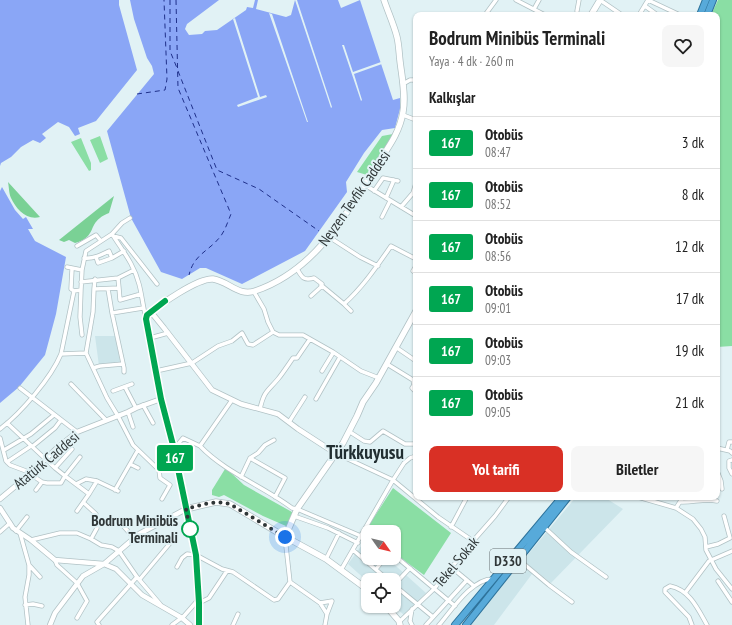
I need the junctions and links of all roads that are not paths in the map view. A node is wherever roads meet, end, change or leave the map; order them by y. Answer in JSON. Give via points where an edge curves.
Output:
{"nodes":[{"id":1,"x":384,"y":0,"type":"edge"},
{"id":2,"x":496,"y":0,"type":"edge"},
{"id":3,"x":516,"y":0,"type":"edge"},
{"id":4,"x":539,"y":0,"type":"edge"},
{"id":5,"x":579,"y":0,"type":"edge"},
{"id":6,"x":600,"y":0,"type":"edge"},
{"id":7,"x":648,"y":0,"type":"edge"},
{"id":8,"x":706,"y":0,"type":"edge"},
{"id":9,"x":713,"y":0,"type":"edge"},
{"id":10,"x":645,"y":6,"type":"junction"},
{"id":11,"x":534,"y":9,"type":"junction"},
{"id":12,"x":577,"y":11,"type":"dead end"},
{"id":13,"x":487,"y":12,"type":"edge"},
{"id":14,"x":540,"y":12,"type":"edge"},
{"id":15,"x":593,"y":12,"type":"edge"},
{"id":16,"x":618,"y":12,"type":"edge"},
{"id":17,"x":641,"y":12,"type":"edge"},
{"id":18,"x":653,"y":12,"type":"edge"},
{"id":19,"x":669,"y":12,"type":"edge"},
{"id":20,"x":701,"y":12,"type":"edge"},
{"id":21,"x":708,"y":12,"type":"edge"},
{"id":22,"x":413,"y":80,"type":"edge"},
{"id":23,"x":403,"y":84,"type":"junction"},
{"id":24,"x":403,"y":115,"type":"junction"},
{"id":25,"x":413,"y":119,"type":"edge"},
{"id":26,"x":365,"y":185,"type":"junction"},
{"id":27,"x":374,"y":191,"type":"junction"},
{"id":28,"x":413,"y":193,"type":"edge"},
{"id":29,"x":386,"y":198,"type":"junction"},
{"id":30,"x":390,"y":201,"type":"junction"},
{"id":31,"x":401,"y":207,"type":"junction"},
{"id":32,"x":413,"y":214,"type":"edge"},
{"id":33,"x":382,"y":217,"type":"dead end"},
{"id":34,"x":130,"y":218,"type":"dead end"},
{"id":35,"x":112,"y":235,"type":"junction"},
{"id":36,"x":329,"y":237,"type":"junction"},
{"id":37,"x":101,"y":241,"type":"junction"},
{"id":38,"x":77,"y":246,"type":"dead end"},
{"id":39,"x":124,"y":251,"type":"junction"},
{"id":40,"x":96,"y":257,"type":"junction"},
{"id":41,"x":413,"y":257,"type":"edge"},
{"id":42,"x":84,"y":258,"type":"junction"},
{"id":43,"x":112,"y":258,"type":"junction"},
{"id":44,"x":378,"y":266,"type":"junction"},
{"id":45,"x":67,"y":267,"type":"dead end"},
{"id":46,"x":72,"y":269,"type":"junction"},
{"id":47,"x":296,"y":269,"type":"junction"},
{"id":48,"x":82,"y":270,"type":"junction"},
{"id":49,"x":134,"y":270,"type":"junction"},
{"id":50,"x":118,"y":278,"type":"junction"},
{"id":51,"x":95,"y":279,"type":"junction"},
{"id":52,"x":81,"y":282,"type":"junction"},
{"id":53,"x":157,"y":284,"type":"dead end"},
{"id":54,"x":322,"y":286,"type":"junction"},
{"id":55,"x":119,"y":288,"type":"junction"},
{"id":56,"x":94,"y":289,"type":"junction"},
{"id":57,"x":108,"y":289,"type":"junction"},
{"id":58,"x":74,"y":290,"type":"junction"},
{"id":59,"x":81,"y":290,"type":"junction"},
{"id":60,"x":254,"y":292,"type":"junction"},
{"id":61,"x":141,"y":294,"type":"junction"},
{"id":62,"x":311,"y":296,"type":"dead end"},
{"id":63,"x":120,"y":300,"type":"junction"},
{"id":64,"x":110,"y":302,"type":"junction"},
{"id":65,"x":344,"y":304,"type":"junction"},
{"id":66,"x":143,"y":308,"type":"junction"},
{"id":67,"x":351,"y":311,"type":"dead end"},
{"id":68,"x":151,"y":312,"type":"junction"},
{"id":69,"x":112,"y":313,"type":"junction"},
{"id":70,"x":413,"y":317,"type":"edge"},
{"id":71,"x":146,"y":319,"type":"junction"},
{"id":72,"x":273,"y":332,"type":"junction"},
{"id":73,"x":168,"y":333,"type":"junction"},
{"id":74,"x":82,"y":335,"type":"dead end"},
{"id":75,"x":150,"y":338,"type":"junction"},
{"id":76,"x":310,"y":339,"type":"junction"},
{"id":77,"x":397,"y":348,"type":"junction"},
{"id":78,"x":86,"y":353,"type":"junction"},
{"id":79,"x":333,"y":353,"type":"junction"},
{"id":80,"x":61,"y":354,"type":"junction"},
{"id":81,"x":340,"y":357,"type":"junction"},
{"id":82,"x":413,"y":359,"type":"edge"},
{"id":83,"x":192,"y":363,"type":"junction"},
{"id":84,"x":123,"y":364,"type":"junction"},
{"id":85,"x":387,"y":364,"type":"junction"},
{"id":86,"x":93,"y":368,"type":"junction"},
{"id":87,"x":156,"y":371,"type":"junction"},
{"id":88,"x":124,"y":372,"type":"dead end"},
{"id":89,"x":322,"y":372,"type":"dead end"},
{"id":90,"x":379,"y":378,"type":"junction"},
{"id":91,"x":413,"y":380,"type":"edge"},
{"id":92,"x":71,"y":384,"type":"dead end"},
{"id":93,"x":132,"y":384,"type":"dead end"},
{"id":94,"x":125,"y":387,"type":"junction"},
{"id":95,"x":20,"y":388,"type":"dead end"},
{"id":96,"x":113,"y":391,"type":"dead end"},
{"id":97,"x":305,"y":397,"type":"dead end"},
{"id":98,"x":31,"y":398,"type":"junction"},
{"id":99,"x":161,"y":399,"type":"junction"},
{"id":100,"x":316,"y":399,"type":"dead end"},
{"id":101,"x":232,"y":400,"type":"junction"},
{"id":102,"x":143,"y":405,"type":"junction"},
{"id":103,"x":136,"y":408,"type":"junction"},
{"id":104,"x":260,"y":409,"type":"junction"},
{"id":105,"x":128,"y":412,"type":"junction"},
{"id":106,"x":54,"y":415,"type":"junction"},
{"id":107,"x":118,"y":416,"type":"junction"},
{"id":108,"x":61,"y":420,"type":"junction"},
{"id":109,"x":106,"y":420,"type":"junction"},
{"id":110,"x":288,"y":422,"type":"junction"},
{"id":111,"x":7,"y":423,"type":"junction"},
{"id":112,"x":153,"y":423,"type":"dead end"},
{"id":113,"x":133,"y":427,"type":"dead end"},
{"id":114,"x":0,"y":429,"type":"edge"},
{"id":115,"x":77,"y":432,"type":"junction"},
{"id":116,"x":350,"y":432,"type":"junction"},
{"id":117,"x":0,"y":438,"type":"edge"},
{"id":118,"x":24,"y":439,"type":"junction"},
{"id":119,"x":274,"y":440,"type":"dead end"},
{"id":120,"x":732,"y":442,"type":"edge"},
{"id":121,"x":413,"y":444,"type":"edge"},
{"id":122,"x":31,"y":446,"type":"junction"},
{"id":123,"x":200,"y":446,"type":"junction"},
{"id":124,"x":72,"y":449,"type":"dead end"},
{"id":125,"x":174,"y":449,"type":"junction"},
{"id":126,"x":720,"y":449,"type":"edge"},
{"id":127,"x":4,"y":450,"type":"junction"},
{"id":128,"x":138,"y":450,"type":"junction"},
{"id":129,"x":727,"y":450,"type":"junction"},
{"id":130,"x":335,"y":453,"type":"junction"},
{"id":131,"x":732,"y":453,"type":"edge"},
{"id":132,"x":80,"y":457,"type":"dead end"},
{"id":133,"x":413,"y":457,"type":"edge"},
{"id":134,"x":250,"y":458,"type":"junction"},
{"id":135,"x":45,"y":459,"type":"junction"},
{"id":136,"x":732,"y":460,"type":"edge"},
{"id":137,"x":7,"y":462,"type":"junction"},
{"id":138,"x":130,"y":464,"type":"junction"},
{"id":139,"x":55,"y":468,"type":"junction"},
{"id":140,"x":138,"y":468,"type":"dead end"},
{"id":141,"x":30,"y":474,"type":"junction"},
{"id":142,"x":732,"y":474,"type":"edge"},
{"id":143,"x":65,"y":476,"type":"junction"},
{"id":144,"x":241,"y":477,"type":"junction"},
{"id":145,"x":720,"y":478,"type":"edge"},
{"id":146,"x":393,"y":480,"type":"junction"},
{"id":147,"x":97,"y":481,"type":"junction"},
{"id":148,"x":42,"y":482,"type":"junction"},
{"id":149,"x":76,"y":484,"type":"junction"},
{"id":150,"x":722,"y":488,"type":"dead end"},
{"id":151,"x":36,"y":490,"type":"dead end"},
{"id":152,"x":90,"y":494,"type":"junction"},
{"id":153,"x":413,"y":496,"type":"edge"},
{"id":154,"x":275,"y":497,"type":"junction"},
{"id":155,"x":0,"y":499,"type":"edge"},
{"id":156,"x":162,"y":499,"type":"dead end"},
{"id":157,"x":417,"y":500,"type":"edge"},
{"id":158,"x":465,"y":500,"type":"edge"},
{"id":159,"x":507,"y":500,"type":"edge"},
{"id":160,"x":560,"y":500,"type":"edge"},
{"id":161,"x":566,"y":500,"type":"edge"},
{"id":162,"x":648,"y":500,"type":"edge"},
{"id":163,"x":717,"y":501,"type":"dead end"},
{"id":164,"x":680,"y":502,"type":"joint"},
{"id":165,"x":84,"y":503,"type":"junction"},
{"id":166,"x":0,"y":508,"type":"edge"},
{"id":167,"x":676,"y":508,"type":"junction"},
{"id":168,"x":186,"y":509,"type":"junction"},
{"id":169,"x":297,"y":509,"type":"junction"},
{"id":170,"x":77,"y":511,"type":"dead end"},
{"id":171,"x":294,"y":516,"type":"junction"},
{"id":172,"x":724,"y":516,"type":"dead end"},
{"id":173,"x":27,"y":517,"type":"dead end"},
{"id":174,"x":118,"y":520,"type":"dead end"},
{"id":175,"x":10,"y":523,"type":"junction"},
{"id":176,"x":368,"y":525,"type":"edge"},
{"id":177,"x":451,"y":527,"type":"junction"},
{"id":178,"x":544,"y":527,"type":"junction"},
{"id":179,"x":0,"y":532,"type":"edge"},
{"id":180,"x":18,"y":532,"type":"junction"},
{"id":181,"x":339,"y":533,"type":"junction"},
{"id":182,"x":285,"y":537,"type":"junction"},
{"id":183,"x":361,"y":537,"type":"joint"},
{"id":184,"x":91,"y":538,"type":"junction"},
{"id":185,"x":134,"y":538,"type":"junction"},
{"id":186,"x":30,"y":540,"type":"junction"},
{"id":187,"x":473,"y":541,"type":"junction"},
{"id":188,"x":171,"y":542,"type":"dead end"},
{"id":189,"x":358,"y":543,"type":"junction"},
{"id":190,"x":706,"y":547,"type":"junction"},
{"id":191,"x":353,"y":550,"type":"junction"},
{"id":192,"x":119,"y":551,"type":"junction"},
{"id":193,"x":732,"y":551,"type":"edge"},
{"id":194,"x":196,"y":555,"type":"junction"},
{"id":195,"x":326,"y":559,"type":"junction"},
{"id":196,"x":518,"y":559,"type":"junction"},
{"id":197,"x":54,"y":560,"type":"junction"},
{"id":198,"x":711,"y":560,"type":"junction"},
{"id":199,"x":401,"y":561,"type":"edge"},
{"id":200,"x":104,"y":564,"type":"junction"},
{"id":201,"x":29,"y":565,"type":"junction"},
{"id":202,"x":380,"y":565,"type":"edge"},
{"id":203,"x":177,"y":567,"type":"dead end"},
{"id":204,"x":451,"y":567,"type":"junction"},
{"id":205,"x":410,"y":568,"type":"junction"},
{"id":206,"x":376,"y":569,"type":"junction"},
{"id":207,"x":341,"y":570,"type":"junction"},
{"id":208,"x":227,"y":571,"type":"junction"},
{"id":209,"x":380,"y":573,"type":"edge"},
{"id":210,"x":606,"y":576,"type":"dead end"},
{"id":211,"x":40,"y":577,"type":"dead end"},
{"id":212,"x":139,"y":578,"type":"junction"},
{"id":213,"x":401,"y":578,"type":"edge"},
{"id":214,"x":494,"y":579,"type":"junction"},
{"id":215,"x":467,"y":580,"type":"junction"},
{"id":216,"x":718,"y":581,"type":"dead end"},
{"id":217,"x":290,"y":582,"type":"junction"},
{"id":218,"x":78,"y":583,"type":"junction"},
{"id":219,"x":131,"y":584,"type":"junction"},
{"id":220,"x":361,"y":585,"type":"edge"},
{"id":221,"x":474,"y":586,"type":"junction"},
{"id":222,"x":732,"y":588,"type":"edge"},
{"id":223,"x":434,"y":589,"type":"junction"},
{"id":224,"x":401,"y":591,"type":"edge"},
{"id":225,"x":685,"y":593,"type":"junction"},
{"id":226,"x":448,"y":600,"type":"junction"},
{"id":227,"x":199,"y":601,"type":"junction"},
{"id":228,"x":572,"y":602,"type":"dead end"},
{"id":229,"x":732,"y":602,"type":"edge"},
{"id":230,"x":320,"y":603,"type":"junction"},
{"id":231,"x":417,"y":604,"type":"junction"},
{"id":232,"x":25,"y":605,"type":"junction"},
{"id":233,"x":42,"y":606,"type":"dead end"},
{"id":234,"x":162,"y":606,"type":"junction"},
{"id":235,"x":455,"y":606,"type":"junction"},
{"id":236,"x":412,"y":609,"type":"junction"},
{"id":237,"x":391,"y":613,"type":"edge"},
{"id":238,"x":238,"y":614,"type":"dead end"},
{"id":239,"x":327,"y":614,"type":"junction"},
{"id":240,"x":433,"y":617,"type":"junction"},
{"id":241,"x":77,"y":618,"type":"dead end"},
{"id":242,"x":182,"y":618,"type":"junction"},
{"id":243,"x":398,"y":623,"type":"edge"},
{"id":244,"x":28,"y":625,"type":"edge"},
{"id":245,"x":50,"y":625,"type":"edge"},
{"id":246,"x":99,"y":625,"type":"edge"},
{"id":247,"x":172,"y":625,"type":"edge"},
{"id":248,"x":190,"y":625,"type":"edge"},
{"id":249,"x":199,"y":625,"type":"edge"},
{"id":250,"x":233,"y":625,"type":"edge"},
{"id":251,"x":325,"y":625,"type":"edge"},
{"id":252,"x":412,"y":625,"type":"edge"},
{"id":253,"x":426,"y":625,"type":"edge"},
{"id":254,"x":439,"y":625,"type":"edge"},
{"id":255,"x":455,"y":625,"type":"edge"},
{"id":256,"x":466,"y":625,"type":"edge"},
{"id":257,"x":692,"y":625,"type":"edge"},
{"id":258,"x":707,"y":625,"type":"edge"}],
"edges":[{"from":1,"to":23,"type":"main road","name":"Neyzen Tevfik Caddesi","via":[[397,38]]},
{"from":2,"to":13,"type":"street"},
{"from":3,"to":11,"type":"street"},
{"from":4,"to":11,"type":"street"},
{"from":5,"to":12,"type":"street"},
{"from":6,"to":15,"type":"main road"},
{"from":6,"to":16,"type":"street"},
{"from":7,"to":10,"type":"street"},
{"from":7,"to":19,"type":"street"},
{"from":8,"to":20,"type":"highway"},
{"from":9,"to":21,"type":"highway"},
{"from":10,"to":17,"type":"street"},
{"from":10,"to":18,"type":"street"},
{"from":11,"to":14,"type":"street"},
{"from":22,"to":23,"type":"street"},
{"from":23,"to":24,"type":"main road","name":"Neyzen Tevfik Caddesi"},
{"from":24,"to":25,"type":"street"},
{"from":24,"to":26,"type":"main road","name":"Neyzen Tevfik Caddesi","via":[[393,142]]},
{"from":26,"to":27,"type":"street"},
{"from":26,"to":36,"type":"main road","name":"Neyzen Tevfik Caddesi"},
{"from":27,"to":29,"type":"street"},
{"from":27,"to":29,"type":"street","via":[[383,178],[396,181]]},
{"from":28,"to":31,"type":"street"},
{"from":29,"to":30,"type":"street"},
{"from":30,"to":31,"type":"street"},
{"from":30,"to":33,"type":"street"},
{"from":31,"to":32,"type":"street"},
{"from":34,"to":35,"type":"street"},
{"from":35,"to":37,"type":"street"},
{"from":35,"to":39,"type":"street"},
{"from":35,"to":53,"type":"street","via":[[122,238]]},
{"from":36,"to":44,"type":"street"},
{"from":36,"to":47,"type":"main road","name":"Neyzen Tevfik Caddesi","via":[[314,255]]},
{"from":37,"to":38,"type":"street","via":[[96,235]]},
{"from":37,"to":42,"type":"street","via":[[86,251]]},
{"from":39,"to":43,"type":"street"},
{"from":39,"to":49,"type":"street"},
{"from":40,"to":42,"type":"street"},
{"from":40,"to":43,"type":"street","via":[[98,263]]},
{"from":40,"to":43,"type":"street","via":[[109,250]]},
{"from":41,"to":44,"type":"street","via":[[392,246]]},
{"from":42,"to":48,"type":"street"},
{"from":44,"to":65,"type":"street"},
{"from":45,"to":46,"type":"street"},
{"from":46,"to":48,"type":"street"},
{"from":46,"to":58,"type":"street","via":[[71,289]]},
{"from":47,"to":54,"type":"street","via":[[302,277],[308,280],[314,278]]},
{"from":47,"to":60,"type":"main road","name":"Neyzen Tevfik Caddesi"},
{"from":48,"to":52,"type":"street"},
{"from":49,"to":50,"type":"street"},
{"from":49,"to":61,"type":"street"},
{"from":50,"to":51,"type":"street"},
{"from":50,"to":55,"type":"street"},
{"from":51,"to":52,"type":"street"},
{"from":51,"to":56,"type":"street"},
{"from":52,"to":59,"type":"street"},
{"from":54,"to":62,"type":"street"},
{"from":54,"to":65,"type":"street"},
{"from":55,"to":57,"type":"street"},
{"from":55,"to":63,"type":"street"},
{"from":56,"to":57,"type":"street"},
{"from":56,"to":78,"type":"street"},
{"from":57,"to":64,"type":"street"},
{"from":58,"to":59,"type":"street"},
{"from":58,"to":80,"type":"street"},
{"from":59,"to":74,"type":"street"},
{"from":60,"to":68,"type":"main road","via":[[241,292],[210,279],[165,301]]},
{"from":60,"to":72,"type":"street"},
{"from":61,"to":63,"type":"street"},
{"from":61,"to":66,"type":"street"},
{"from":63,"to":64,"type":"street"},
{"from":64,"to":69,"type":"street"},
{"from":65,"to":67,"type":"street"},
{"from":66,"to":69,"type":"street"},
{"from":66,"to":71,"type":"street"},
{"from":68,"to":71,"type":"main road"},
{"from":68,"to":73,"type":"street"},
{"from":69,"to":84,"type":"street"},
{"from":70,"to":77,"type":"main road"},
{"from":71,"to":75,"type":"main road"},
{"from":72,"to":76,"type":"street","via":[[300,334]]},
{"from":72,"to":83,"type":"street","via":[[253,345],[248,344],[242,333]]},
{"from":73,"to":75,"type":"street"},
{"from":73,"to":83,"type":"street"},
{"from":75,"to":87,"type":"main road"},
{"from":76,"to":79,"type":"street"},
{"from":76,"to":104,"type":"street","via":[[297,358],[293,358],[268,389],[262,398]]},
{"from":77,"to":82,"type":"street"},
{"from":77,"to":85,"type":"main road"},
{"from":78,"to":80,"type":"street"},
{"from":78,"to":86,"type":"street"},
{"from":79,"to":81,"type":"street"},
{"from":79,"to":89,"type":"street"},
{"from":80,"to":98,"type":"street"},
{"from":81,"to":90,"type":"street","via":[[361,371]]},
{"from":81,"to":100,"type":"street"},
{"from":83,"to":87,"type":"street"},
{"from":83,"to":101,"type":"street","via":[[212,390]]},
{"from":84,"to":86,"type":"street"},
{"from":84,"to":88,"type":"street"},
{"from":85,"to":90,"type":"main road"},
{"from":85,"to":91,"type":"street"},
{"from":86,"to":107,"type":"street"},
{"from":87,"to":99,"type":"main road"},
{"from":90,"to":116,"type":"main road","via":[[363,402]]},
{"from":92,"to":109,"type":"street"},
{"from":93,"to":94,"type":"street"},
{"from":94,"to":96,"type":"street"},
{"from":94,"to":103,"type":"street"},
{"from":95,"to":98,"type":"street"},
{"from":97,"to":110,"type":"street"},
{"from":98,"to":106,"type":"street"},
{"from":98,"to":111,"type":"street"},
{"from":99,"to":102,"type":"street","name":"Atatürk Caddesi"},
{"from":99,"to":125,"type":"main road"},
{"from":101,"to":104,"type":"street"},
{"from":101,"to":123,"type":"street"},
{"from":102,"to":103,"type":"street","name":"Atatürk Caddesi"},
{"from":102,"to":112,"type":"street"},
{"from":103,"to":105,"type":"street","name":"Atatürk Caddesi"},
{"from":104,"to":110,"type":"street","via":[[278,414]]},
{"from":105,"to":107,"type":"street","name":"Atatürk Caddesi"},
{"from":105,"to":113,"type":"street"},
{"from":106,"to":108,"type":"street"},
{"from":106,"to":118,"type":"street"},
{"from":107,"to":109,"type":"street","name":"Atatürk Caddesi"},
{"from":107,"to":128,"type":"street"},
{"from":108,"to":115,"type":"street"},
{"from":108,"to":122,"type":"street","via":[[55,428]]},
{"from":109,"to":115,"type":"street","name":"Atatürk Caddesi"},
{"from":110,"to":130,"type":"street"},
{"from":111,"to":114,"type":"street"},
{"from":111,"to":118,"type":"street"},
{"from":115,"to":135,"type":"street","name":"Atatürk Caddesi"},
{"from":116,"to":121,"type":"street","via":[[370,442],[383,431],[404,444]]},
{"from":116,"to":130,"type":"main road"},
{"from":117,"to":127,"type":"street"},
{"from":118,"to":122,"type":"street"},
{"from":118,"to":127,"type":"street"},
{"from":119,"to":134,"type":"street"},
{"from":120,"to":129,"type":"street","via":[[729,442]]},
{"from":122,"to":135,"type":"street"},
{"from":122,"to":137,"type":"street"},
{"from":123,"to":125,"type":"street","via":[[183,438]]},
{"from":123,"to":144,"type":"street","via":[[207,454]]},
{"from":124,"to":139,"type":"street"},
{"from":125,"to":168,"type":"main road"},
{"from":126,"to":129,"type":"street"},
{"from":127,"to":137,"type":"street"},
{"from":128,"to":138,"type":"street"},
{"from":128,"to":156,"type":"street","via":[[159,470],[160,478],[170,485]]},
{"from":129,"to":131,"type":"street"},
{"from":130,"to":146,"type":"street"},
{"from":130,"to":169,"type":"main road"},
{"from":132,"to":143,"type":"street"},
{"from":133,"to":146,"type":"street","via":[[404,463]]},
{"from":134,"to":144,"type":"street"},
{"from":134,"to":154,"type":"street","via":[[286,478]]},
{"from":135,"to":139,"type":"street"},
{"from":135,"to":141,"type":"street","name":"Atatürk Caddesi"},
{"from":136,"to":142,"type":"street","via":[[729,461]]},
{"from":137,"to":141,"type":"street","via":[[10,466]]},
{"from":138,"to":140,"type":"street"},
{"from":138,"to":147,"type":"street","via":[[117,491]]},
{"from":139,"to":143,"type":"street"},
{"from":141,"to":148,"type":"street"},
{"from":141,"to":155,"type":"street","name":"Atatürk Caddesi"},
{"from":143,"to":148,"type":"street","via":[[59,484]]},
{"from":143,"to":149,"type":"street"},
{"from":144,"to":154,"type":"street"},
{"from":145,"to":150,"type":"street"},
{"from":146,"to":153,"type":"street"},
{"from":146,"to":176,"type":"street"},
{"from":147,"to":149,"type":"street","via":[[86,479]]},
{"from":147,"to":152,"type":"street"},
{"from":148,"to":151,"type":"street"},
{"from":149,"to":152,"type":"street"},
{"from":152,"to":165,"type":"street"},
{"from":154,"to":169,"type":"street"},
{"from":157,"to":177,"type":"street"},
{"from":158,"to":177,"type":"street"},
{"from":159,"to":187,"type":"street","name":"Tekel Sokak"},
{"from":160,"to":214,"type":"highway","number":"D330"},
{"from":161,"to":178,"type":"highway","number":"D330"},
{"from":162,"to":167,"type":"street"},
{"from":163,"to":164,"type":"street"},
{"from":164,"to":167,"type":"street"},
{"from":165,"to":170,"type":"street"},
{"from":165,"to":184,"type":"street","via":[[96,514],[98,528]]},
{"from":166,"to":175,"type":"street"},
{"from":167,"to":190,"type":"street","via":[[693,519],[701,529]]},
{"from":168,"to":182,"type":"main road","via":[[216,502],[230,504]]},
{"from":168,"to":185,"type":"street"},
{"from":168,"to":194,"type":"main road"},
{"from":169,"to":171,"type":"main road"},
{"from":169,"to":183,"type":"street"},
{"from":171,"to":181,"type":"street"},
{"from":171,"to":182,"type":"main road"},
{"from":172,"to":190,"type":"street","via":[[730,538]]},
{"from":173,"to":180,"type":"street"},
{"from":174,"to":185,"type":"street"},
{"from":175,"to":179,"type":"street"},
{"from":175,"to":180,"type":"street"},
{"from":177,"to":187,"type":"street"},
{"from":178,"to":196,"type":"highway","number":"D330"},
{"from":178,"to":210,"type":"street","via":[[571,552]]},
{"from":180,"to":186,"type":"street"},
{"from":180,"to":201,"type":"street"},
{"from":181,"to":189,"type":"street"},
{"from":181,"to":195,"type":"street"},
{"from":182,"to":195,"type":"main road"},
{"from":182,"to":217,"type":"street"},
{"from":183,"to":189,"type":"street"},
{"from":184,"to":186,"type":"street","via":[[76,532]]},
{"from":184,"to":192,"type":"street","via":[[101,545]]},
{"from":185,"to":192,"type":"street"},
{"from":186,"to":197,"type":"street"},
{"from":187,"to":204,"type":"street","name":"Tekel Sokak"},
{"from":188,"to":212,"type":"street"},
{"from":189,"to":191,"type":"street"},
{"from":190,"to":198,"type":"street"},
{"from":191,"to":206,"type":"street"},
{"from":191,"to":207,"type":"street"},
{"from":192,"to":200,"type":"street"},
{"from":192,"to":212,"type":"street"},
{"from":193,"to":198,"type":"street"},
{"from":194,"to":203,"type":"street","via":[[187,554]]},
{"from":194,"to":208,"type":"street"},
{"from":194,"to":227,"type":"main road"},
{"from":195,"to":207,"type":"main road"},
{"from":196,"to":228,"type":"street"},
{"from":196,"to":256,"type":"highway","number":"D330"},
{"from":197,"to":200,"type":"street"},
{"from":197,"to":218,"type":"street"},
{"from":198,"to":222,"type":"street"},
{"from":198,"to":225,"type":"street"},
{"from":199,"to":205,"type":"street"},
{"from":200,"to":218,"type":"street","via":[[83,576]]},
{"from":200,"to":219,"type":"street","via":[[116,569]]},
{"from":201,"to":211,"type":"street"},
{"from":201,"to":232,"type":"street"},
{"from":202,"to":206,"type":"street"},
{"from":204,"to":215,"type":"street"},
{"from":204,"to":223,"type":"street","name":"Tekel Sokak"},
{"from":205,"to":213,"type":"street"},
{"from":205,"to":223,"type":"street"},
{"from":206,"to":209,"type":"street"},
{"from":207,"to":220,"type":"main road"},
{"from":208,"to":217,"type":"street","via":[[233,572],[274,600],[278,599]]},
{"from":208,"to":227,"type":"street","via":[[209,598]]},
{"from":212,"to":219,"type":"street"},
{"from":212,"to":234,"type":"street"},
{"from":214,"to":221,"type":"street","via":[[488,578]]},
{"from":214,"to":255,"type":"highway","number":"D330"},
{"from":215,"to":221,"type":"street"},
{"from":215,"to":226,"type":"street"},
{"from":216,"to":229,"type":"street"},
{"from":217,"to":230,"type":"street"},
{"from":218,"to":241,"type":"street","via":[[87,601]]},
{"from":218,"to":245,"type":"street"},
{"from":219,"to":234,"type":"street","via":[[142,595]]},
{"from":219,"to":246,"type":"street","via":[[97,622]]},
{"from":221,"to":235,"type":"street"},
{"from":223,"to":226,"type":"street"},
{"from":223,"to":231,"type":"street","name":"Tekel Sokak"},
{"from":224,"to":231,"type":"street"},
{"from":225,"to":257,"type":"street","via":[[670,586],[665,589],[689,617]]},
{"from":225,"to":258,"type":"street","via":[[692,599]]},
{"from":226,"to":235,"type":"street"},
{"from":226,"to":240,"type":"street"},
{"from":227,"to":242,"type":"street"},
{"from":227,"to":249,"type":"main road"},
{"from":230,"to":239,"type":"street"},
{"from":230,"to":239,"type":"street","via":[[332,601]]},
{"from":231,"to":236,"type":"street","name":"Tekel Sokak"},
{"from":231,"to":240,"type":"street"},
{"from":232,"to":233,"type":"street"},
{"from":232,"to":244,"type":"street"},
{"from":234,"to":242,"type":"street"},
{"from":235,"to":254,"type":"street"},
{"from":236,"to":243,"type":"street","name":"Tekel Sokak"},
{"from":236,"to":252,"type":"street"},
{"from":237,"to":243,"type":"main road"},
{"from":238,"to":250,"type":"street"},
{"from":239,"to":251,"type":"street"},
{"from":240,"to":253,"type":"street"},
{"from":242,"to":247,"type":"street"},
{"from":242,"to":248,"type":"street"}]}
